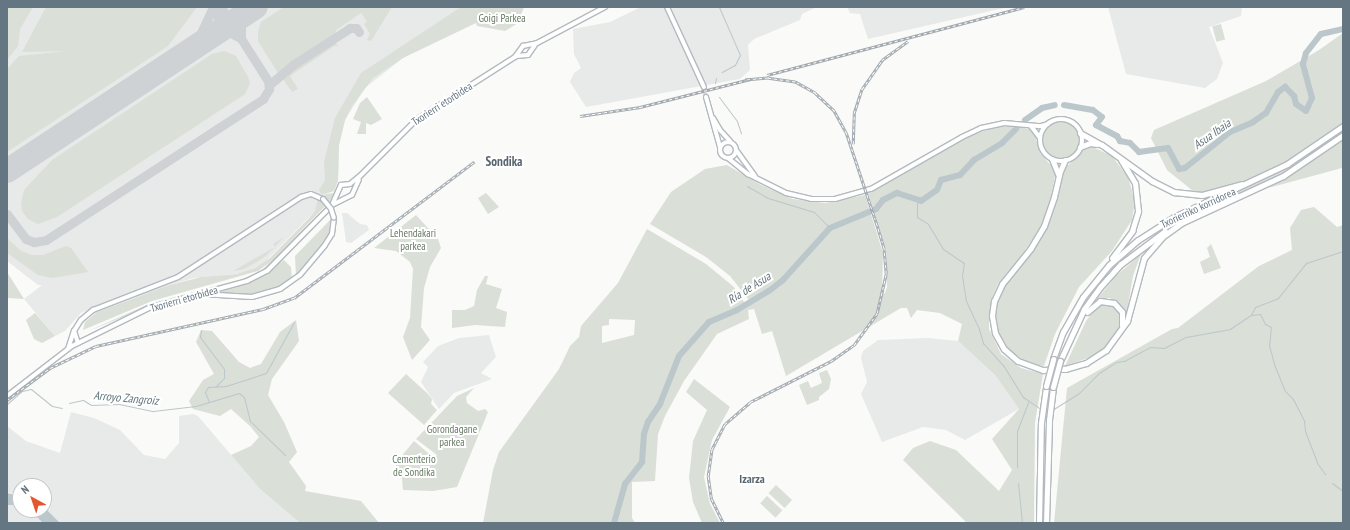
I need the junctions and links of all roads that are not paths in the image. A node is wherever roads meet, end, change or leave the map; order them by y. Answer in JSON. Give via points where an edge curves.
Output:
{"nodes":[{"id":1,"x":606,"y":7,"type":"edge"},
{"id":2,"x":667,"y":7,"type":"edge"},
{"id":3,"x":530,"y":48,"type":"junction"},
{"id":4,"x":521,"y":53,"type":"junction"},
{"id":5,"x":704,"y":87,"type":"tunnel mouth"},
{"id":6,"x":706,"y":96,"type":"tunnel mouth"},
{"id":7,"x":711,"y":112,"type":"junction"},
{"id":8,"x":1048,"y":124,"type":"junction"},
{"id":9,"x":1031,"y":126,"type":"junction"},
{"id":10,"x":1343,"y":126,"type":"edge"},
{"id":11,"x":1080,"y":133,"type":"junction"},
{"id":12,"x":1343,"y":135,"type":"edge"},
{"id":13,"x":1040,"y":138,"type":"junction"},
{"id":14,"x":730,"y":142,"type":"junction"},
{"id":15,"x":720,"y":147,"type":"junction"},
{"id":16,"x":1080,"y":147,"type":"junction"},
{"id":17,"x":736,"y":150,"type":"junction"},
{"id":18,"x":1110,"y":151,"type":"junction"},
{"id":19,"x":1119,"y":157,"type":"junction"},
{"id":20,"x":728,"y":158,"type":"junction"},
{"id":21,"x":1052,"y":159,"type":"junction"},
{"id":22,"x":1065,"y":160,"type":"junction"},
{"id":23,"x":1058,"y":175,"type":"junction"},
{"id":24,"x":360,"y":176,"type":"junction"},
{"id":25,"x":758,"y":180,"type":"junction"},
{"id":26,"x":1257,"y":180,"type":"junction"},
{"id":27,"x":350,"y":184,"type":"junction"},
{"id":28,"x":354,"y":188,"type":"junction"},
{"id":29,"x":339,"y":193,"type":"junction"},
{"id":30,"x":344,"y":197,"type":"junction"},
{"id":31,"x":332,"y":206,"type":"junction"},
{"id":32,"x":1181,"y":223,"type":"junction"},
{"id":33,"x":1102,"y":272,"type":"junction"},
{"id":34,"x":198,"y":294,"type":"junction"},
{"id":35,"x":1076,"y":325,"type":"junction"},
{"id":36,"x":1121,"y":330,"type":"junction"},
{"id":37,"x":74,"y":331,"type":"junction"},
{"id":38,"x":78,"y":343,"type":"junction"},
{"id":39,"x":67,"y":349,"type":"junction"},
{"id":40,"x":7,"y":396,"type":"edge"},
{"id":41,"x":1039,"y":523,"type":"edge"},
{"id":42,"x":1046,"y":523,"type":"edge"}],
"edges":[{"from":1,"to":3,"type":"street","name":"Txorierri etorbidea"},
{"from":2,"to":5,"type":"street"},
{"from":3,"to":4,"type":"street","name":"Txorierri etorbidea","via":[[523,46]]},
{"from":3,"to":4,"type":"street","name":"Txorierri etorbidea","via":[[528,55]]},
{"from":4,"to":24,"type":"street","name":"Txorierri etorbidea","via":[[416,120]]},
{"from":6,"to":7,"type":"street"},
{"from":7,"to":14,"type":"street","via":[[720,130]]},
{"from":7,"to":15,"type":"street"},
{"from":8,"to":9,"type":"street"},
{"from":8,"to":11,"type":"street","via":[[1064,120],[1074,124]]},
{"from":8,"to":13,"type":"street"},
{"from":9,"to":13,"type":"street"},
{"from":9,"to":25,"type":"street","via":[[1012,123],[992,125],[962,137],[883,183],[849,197],[822,200],[799,197]]},
{"from":10,"to":26,"type":"highway","name":"Txorierriko korridorea","via":[[1300,156]]},
{"from":11,"to":16,"type":"street"},
{"from":11,"to":18,"type":"highway"},
{"from":12,"to":32,"type":"highway","name":"Txorierriko korridorea","via":[[1283,176]]},
{"from":13,"to":21,"type":"street","via":[[1043,150]]},
{"from":14,"to":15,"type":"street","via":[[723,143]]},
{"from":14,"to":17,"type":"street"},
{"from":15,"to":20,"type":"street","via":[[722,156]]},
{"from":16,"to":18,"type":"highway","via":[[1093,143]]},
{"from":16,"to":22,"type":"street","via":[[1073,157]]},
{"from":17,"to":20,"type":"street","via":[[734,155]]},
{"from":17,"to":25,"type":"street"},
{"from":18,"to":19,"type":"highway"},
{"from":19,"to":26,"type":"highway","via":[[1159,186],[1184,194],[1210,194]]},
{"from":19,"to":33,"type":"highway","via":[[1135,183],[1138,210],[1132,231]]},
{"from":20,"to":25,"type":"street"},
{"from":21,"to":22,"type":"street"},
{"from":21,"to":23,"type":"highway"},
{"from":22,"to":23,"type":"highway"},
{"from":23,"to":36,"type":"highway","via":[[1052,205],[1044,226],[996,296],[992,316],[995,333],[1004,349],[1014,359],[1034,368],[1054,371],[1072,368],[1090,360],[1111,344]]},
{"from":24,"to":27,"type":"street","name":"Txorierri etorbidea"},
{"from":24,"to":28,"type":"street","name":"Txorierri etorbidea"},
{"from":26,"to":33,"type":"highway","name":"Txorierriko korridorea","via":[[1160,225],[1125,250]]},
{"from":27,"to":28,"type":"street"},
{"from":27,"to":29,"type":"street","name":"Txorierri etorbidea","via":[[341,185]]},
{"from":28,"to":30,"type":"street","name":"Txorierri etorbidea","via":[[352,195]]},
{"from":29,"to":30,"type":"street"},
{"from":29,"to":31,"type":"street","name":"Txorierri etorbidea"},
{"from":30,"to":31,"type":"street","name":"Txorierri etorbidea"},
{"from":31,"to":34,"type":"street","name":"Txorierri etorbidea","via":[[267,271],[247,281]]},
{"from":32,"to":35,"type":"highway","name":"Txorierriko korridorea","via":[[1151,240],[1121,264],[1090,300]]},
{"from":32,"to":36,"type":"highway","via":[[1162,237],[1144,258],[1127,321]]},
{"from":33,"to":41,"type":"highway","name":"Txorierriko korridorea","bridge":true,"via":[[1073,312],[1052,359],[1043,404]]},
{"from":34,"to":37,"type":"street","bridge":true,"via":[[252,297],[280,289],[300,275],[326,245],[332,234],[334,218],[331,209],[322,199],[311,194],[301,196],[178,277],[93,310],[81,320]]},
{"from":34,"to":38,"type":"street","name":"Txorierri etorbidea","via":[[149,308]]},
{"from":35,"to":36,"type":"highway","via":[[1094,304],[1109,301],[1122,312]]},
{"from":35,"to":42,"type":"highway","name":"Txorierriko korridorea","bridge":true,"via":[[1060,361],[1051,400]]},
{"from":37,"to":38,"type":"street"},
{"from":37,"to":39,"type":"street"},
{"from":38,"to":39,"type":"street","name":"Txorierri etorbidea"},
{"from":39,"to":40,"type":"street","name":"Txorierri etorbidea"}]}
